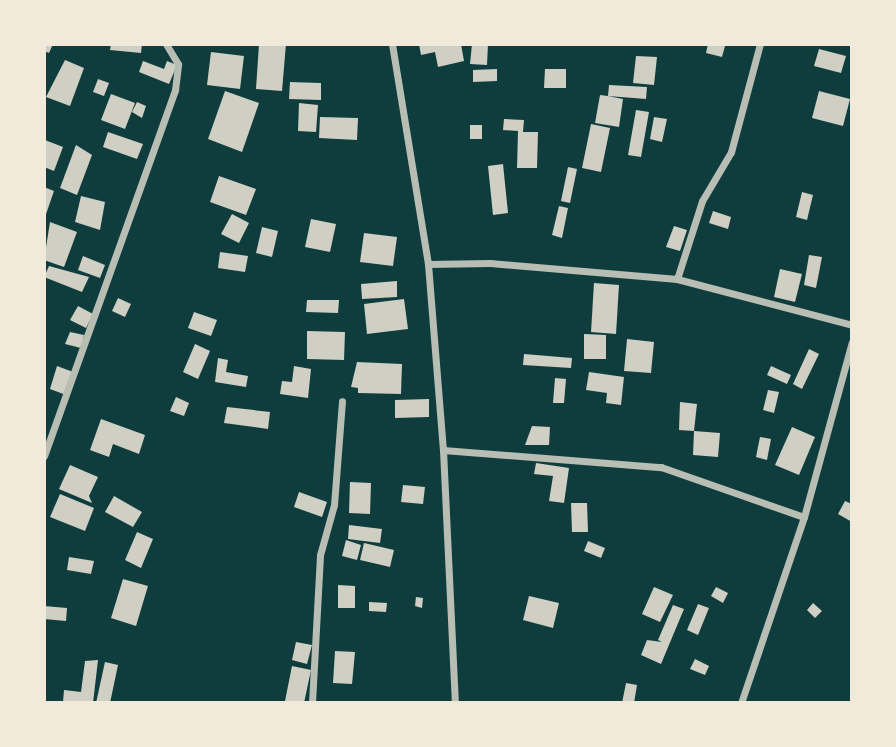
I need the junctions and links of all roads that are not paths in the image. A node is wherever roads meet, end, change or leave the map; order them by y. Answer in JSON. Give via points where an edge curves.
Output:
{"nodes":[{"id":1,"x":166,"y":44,"type":"edge"},
{"id":2,"x":392,"y":44,"type":"edge"},
{"id":3,"x":760,"y":44,"type":"edge"},
{"id":4,"x":428,"y":264,"type":"junction"},
{"id":5,"x":677,"y":279,"type":"junction"},
{"id":6,"x":852,"y":325,"type":"edge"},
{"id":7,"x":852,"y":342,"type":"edge"},
{"id":8,"x":342,"y":401,"type":"dead end"},
{"id":9,"x":443,"y":450,"type":"junction"},
{"id":10,"x":44,"y":456,"type":"edge"},
{"id":11,"x":804,"y":517,"type":"junction"},
{"id":12,"x":312,"y":703,"type":"edge"},
{"id":13,"x":454,"y":703,"type":"edge"},
{"id":14,"x":741,"y":703,"type":"edge"}],
"edges":[{"from":1,"to":10,"type":"street","via":[[178,64],[175,90]]},
{"from":2,"to":4,"type":"street"},
{"from":3,"to":5,"type":"street","via":[[731,152],[702,201]]},
{"from":4,"to":5,"type":"street","via":[[490,263]]},
{"from":4,"to":9,"type":"street"},
{"from":5,"to":6,"type":"street"},
{"from":7,"to":11,"type":"street"},
{"from":8,"to":12,"type":"street","via":[[334,505],[320,555]]},
{"from":9,"to":11,"type":"street","via":[[661,467]]},
{"from":9,"to":13,"type":"street"},
{"from":11,"to":14,"type":"street"}]}
